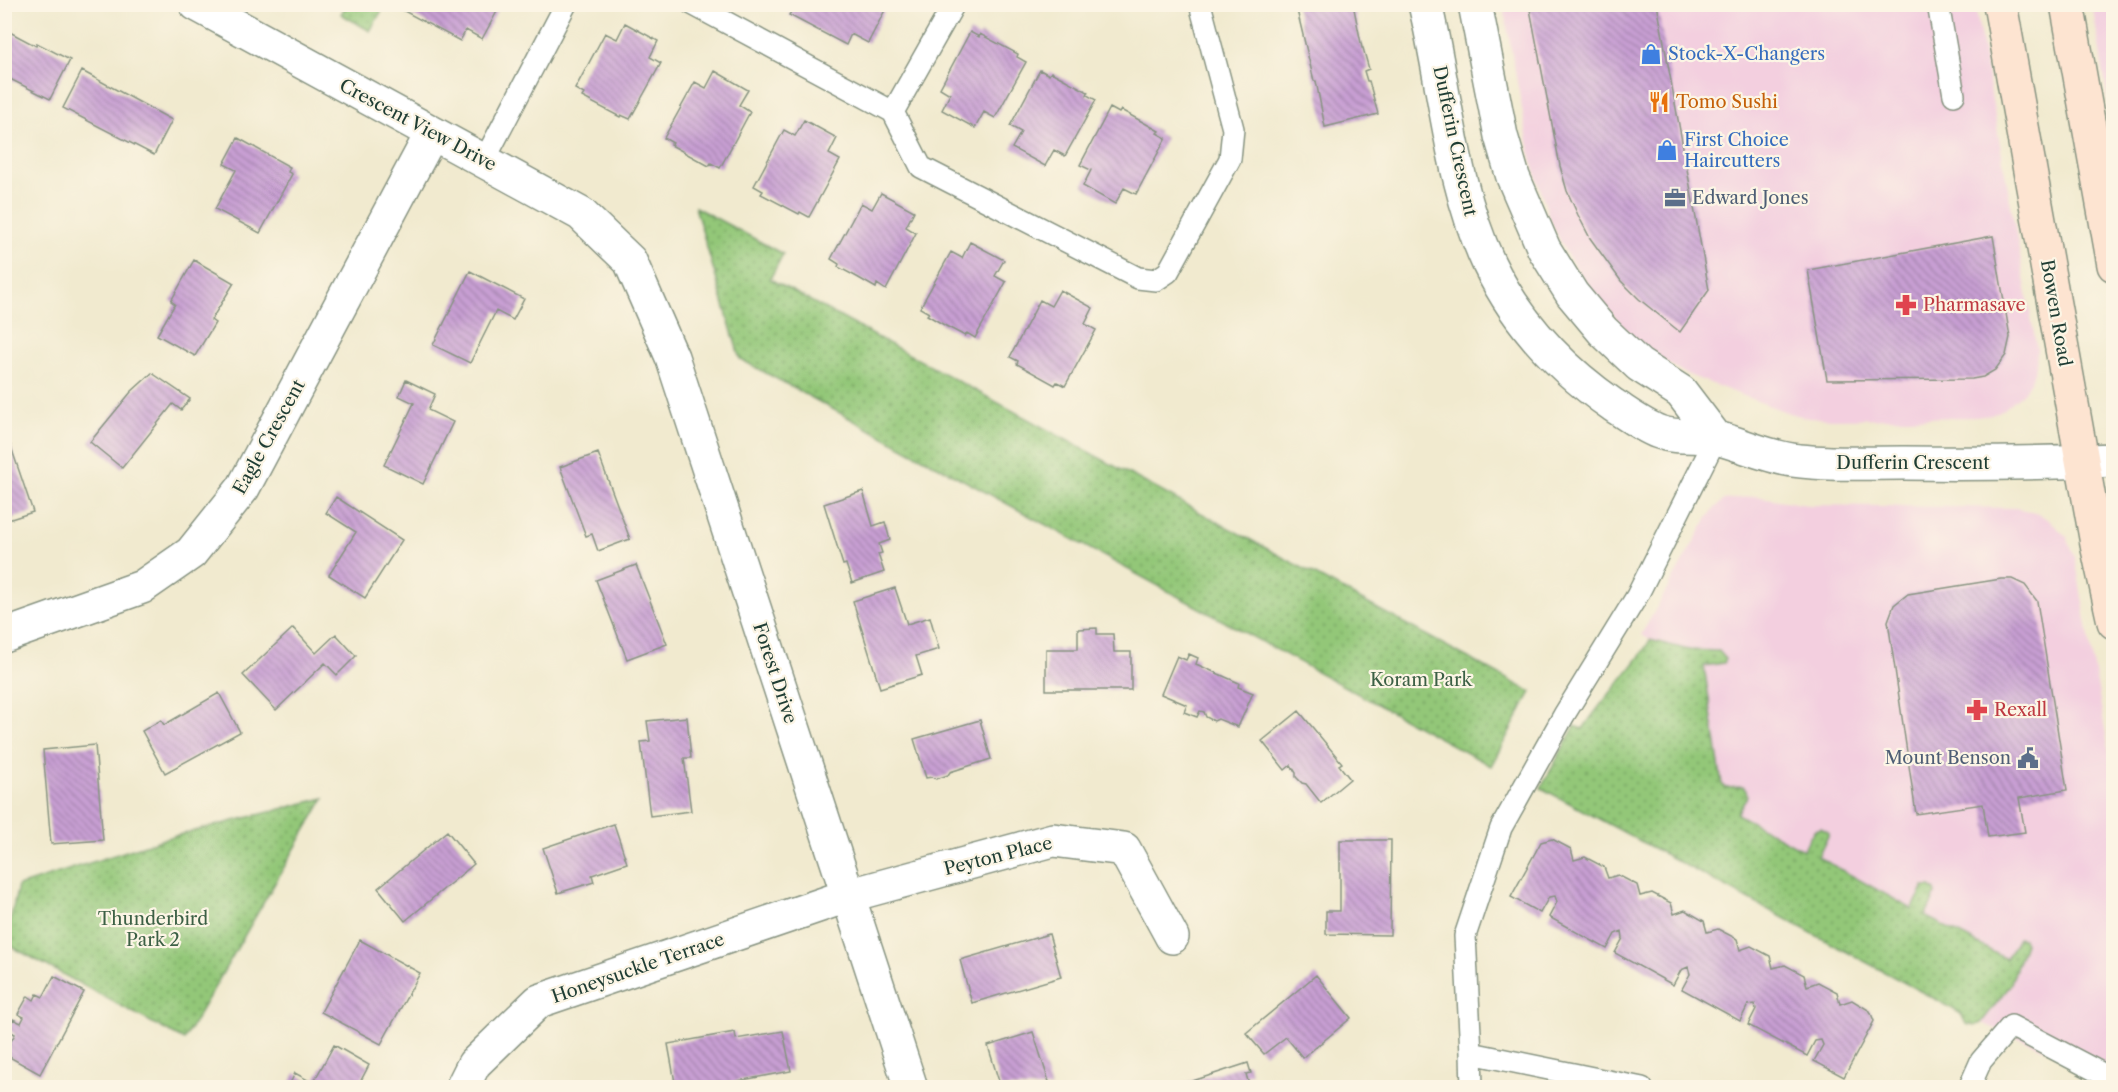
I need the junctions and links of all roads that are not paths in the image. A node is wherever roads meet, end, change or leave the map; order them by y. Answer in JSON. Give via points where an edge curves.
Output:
{"nodes":[{"id":1,"x":196,"y":4,"type":"edge"},
{"id":2,"x":566,"y":4,"type":"edge"},
{"id":3,"x":692,"y":4,"type":"edge"},
{"id":4,"x":954,"y":4,"type":"edge"},
{"id":5,"x":1200,"y":4,"type":"edge"},
{"id":6,"x":1425,"y":4,"type":"edge"},
{"id":7,"x":1475,"y":4,"type":"edge"},
{"id":8,"x":1938,"y":4,"type":"edge"},
{"id":9,"x":2000,"y":4,"type":"edge"},
{"id":10,"x":2067,"y":4,"type":"edge"},
{"id":11,"x":1954,"y":95,"type":"dead end"},
{"id":12,"x":893,"y":112,"type":"junction"},
{"id":13,"x":432,"y":133,"type":"junction"},
{"id":14,"x":484,"y":161,"type":"junction"},
{"id":15,"x":630,"y":261,"type":"joint"},
{"id":16,"x":2114,"y":265,"type":"edge"},
{"id":17,"x":1716,"y":438,"type":"junction"},
{"id":18,"x":2098,"y":461,"type":"edge"},
{"id":19,"x":2114,"y":622,"type":"edge"},
{"id":20,"x":4,"y":636,"type":"edge"},
{"id":21,"x":847,"y":896,"type":"junction"},
{"id":22,"x":1172,"y":937,"type":"dead end"},
{"id":23,"x":1471,"y":1053,"type":"junction"},
{"id":24,"x":2114,"y":1080,"type":"edge"},
{"id":25,"x":462,"y":1088,"type":"edge"},
{"id":26,"x":911,"y":1088,"type":"edge"},
{"id":27,"x":1472,"y":1088,"type":"edge"},
{"id":28,"x":1642,"y":1088,"type":"edge"},
{"id":29,"x":1969,"y":1088,"type":"edge"}],
"edges":[{"from":1,"to":13,"type":"street","name":"Crescent View Drive"},
{"from":2,"to":14,"type":"lane"},
{"from":3,"to":12,"type":"lane"},
{"from":4,"to":12,"type":"lane"},
{"from":5,"to":12,"type":"lane","via":[[1233,129],[1230,159],[1168,272],[1156,280],[1138,278],[921,167]]},
{"from":6,"to":17,"type":"street","name":"Dufferin Crescent","via":[[1462,186],[1489,265],[1510,301],[1533,334],[1561,363],[1625,413],[1661,433]]},
{"from":7,"to":17,"type":"street","via":[[1501,136],[1544,249],[1572,294],[1603,331],[1639,365],[1681,392]]},
{"from":8,"to":11,"type":"lane"},
{"from":9,"to":18,"type":"main road","name":"Bowen Road"},
{"from":10,"to":16,"type":"main road"},
{"from":13,"to":14,"type":"street","name":"Crescent View Drive"},
{"from":13,"to":20,"type":"street","name":"Eagle Crescent","via":[[243,488],[191,553],[142,587]]},
{"from":14,"to":15,"type":"street","name":"Crescent View Drive","via":[[581,214]]},
{"from":15,"to":21,"type":"street","name":"Forest Drive","via":[[672,357]]},
{"from":17,"to":18,"type":"street","name":"Dufferin Crescent","via":[[1752,451],[1823,463]]},
{"from":17,"to":23,"type":"lane","via":[[1637,596],[1564,715],[1502,828],[1465,936]]},
{"from":18,"to":19,"type":"main road","name":"Bowen Road"},
{"from":21,"to":22,"type":"street","name":"Peyton Place","via":[[1053,840],[1124,849]]},
{"from":21,"to":25,"type":"street","name":"Honeysuckle Terrace","via":[[539,1001],[474,1064]]},
{"from":21,"to":26,"type":"street","name":"Forest Drive"},
{"from":23,"to":27,"type":"lane"},
{"from":23,"to":28,"type":"lane"},
{"from":24,"to":29,"type":"lane","via":[[2011,1026],[1981,1061]]}]}
